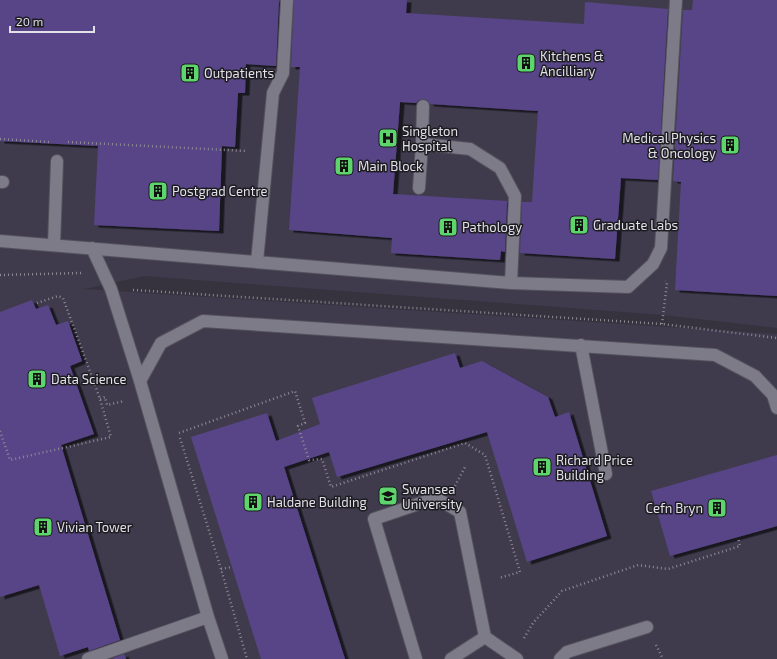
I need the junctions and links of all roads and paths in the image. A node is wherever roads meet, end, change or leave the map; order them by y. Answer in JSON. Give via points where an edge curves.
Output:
{"nodes":[{"id":1,"x":287,"y":0,"type":"edge"},
{"id":2,"x":676,"y":0,"type":"edge"},
{"id":3,"x":423,"y":106,"type":"dead end"},
{"id":4,"x":0,"y":139,"type":"edge"},
{"id":5,"x":55,"y":142,"type":"dead end"},
{"id":6,"x":63,"y":142,"type":"dead end"},
{"id":7,"x":422,"y":144,"type":"junction"},
{"id":8,"x":267,"y":152,"type":"junction"},
{"id":9,"x":57,"y":161,"type":"dead end"},
{"id":10,"x":419,"y":188,"type":"dead end"},
{"id":11,"x":0,"y":241,"type":"edge"},
{"id":12,"x":54,"y":245,"type":"junction"},
{"id":13,"x":92,"y":248,"type":"junction"},
{"id":14,"x":257,"y":262,"type":"junction"},
{"id":15,"x":653,"y":264,"type":"junction"},
{"id":16,"x":74,"y":268,"type":"dead end"},
{"id":17,"x":0,"y":275,"type":"edge"},
{"id":18,"x":511,"y":283,"type":"junction"},
{"id":19,"x":111,"y":289,"type":"junction"},
{"id":20,"x":34,"y":304,"type":"dead end"},
{"id":21,"x":662,"y":324,"type":"junction"},
{"id":22,"x":777,"y":338,"type":"edge"},
{"id":23,"x":581,"y":345,"type":"junction"},
{"id":24,"x":140,"y":381,"type":"junction"},
{"id":25,"x":100,"y":399,"type":"junction"},
{"id":26,"x":126,"y":400,"type":"dead end"},
{"id":27,"x":777,"y":408,"type":"edge"},
{"id":28,"x":0,"y":431,"type":"edge"},
{"id":29,"x":178,"y":433,"type":"dead end"},
{"id":30,"x":606,"y":474,"type":"dead end"},
{"id":31,"x":738,"y":537,"type":"dead end"},
{"id":32,"x":232,"y":566,"type":"dead end"},
{"id":33,"x":222,"y":569,"type":"dead end"},
{"id":34,"x":499,"y":578,"type":"dead end"},
{"id":35,"x":208,"y":617,"type":"junction"},
{"id":36,"x":647,"y":627,"type":"dead end"},
{"id":37,"x":485,"y":637,"type":"junction"},
{"id":38,"x":515,"y":657,"type":"edge"},
{"id":39,"x":88,"y":659,"type":"edge"},
{"id":40,"x":222,"y":659,"type":"edge"},
{"id":41,"x":416,"y":659,"type":"edge"},
{"id":42,"x":451,"y":659,"type":"edge"},
{"id":43,"x":560,"y":659,"type":"edge"}],
"edges":[{"from":1,"to":8,"type":"lane","via":[[283,73],[273,93]]},
{"from":2,"to":15,"type":"lane","via":[[661,248]]},
{"from":3,"to":7,"type":"lane"},
{"from":4,"to":5,"type":"path"},
{"from":6,"to":8,"type":"path"},
{"from":7,"to":10,"type":"lane"},
{"from":7,"to":18,"type":"lane","via":[[470,149],[500,168],[515,196]]},
{"from":8,"to":14,"type":"lane"},
{"from":9,"to":12,"type":"lane"},
{"from":11,"to":12,"type":"lane"},
{"from":12,"to":13,"type":"lane"},
{"from":13,"to":14,"type":"lane"},
{"from":13,"to":19,"type":"lane"},
{"from":14,"to":18,"type":"lane"},
{"from":15,"to":18,"type":"lane","via":[[628,287]]},
{"from":15,"to":21,"type":"path","via":[[667,283]]},
{"from":16,"to":17,"type":"path","via":[[85,273]]},
{"from":19,"to":21,"type":"path"},
{"from":19,"to":24,"type":"lane"},
{"from":20,"to":25,"type":"path","via":[[58,296],[63,298]]},
{"from":21,"to":22,"type":"path"},
{"from":23,"to":24,"type":"lane","via":[[203,321],[161,343]]},
{"from":23,"to":27,"type":"lane","via":[[715,355],[755,376],[773,395]]},
{"from":23,"to":30,"type":"lane"},
{"from":24,"to":35,"type":"lane"},
{"from":25,"to":26,"type":"path","via":[[105,397],[107,404]]},
{"from":25,"to":28,"type":"path","via":[[111,437],[10,460]]},
{"from":29,"to":34,"type":"path","via":[[295,391],[304,423],[298,426],[309,460],[322,459],[331,487],[465,442],[485,455],[520,572]]},
{"from":31,"to":38,"type":"path","via":[[740,546],[668,569],[638,565],[562,591],[533,623]]},
{"from":32,"to":33,"type":"path"},
{"from":35,"to":39,"type":"lane"},
{"from":35,"to":40,"type":"lane"},
{"from":36,"to":43,"type":"lane","via":[[566,652]]},
{"from":37,"to":38,"type":"lane"},
{"from":37,"to":41,"type":"lane","via":[[460,512],[436,498],[374,519]]},
{"from":37,"to":42,"type":"lane"}]}
